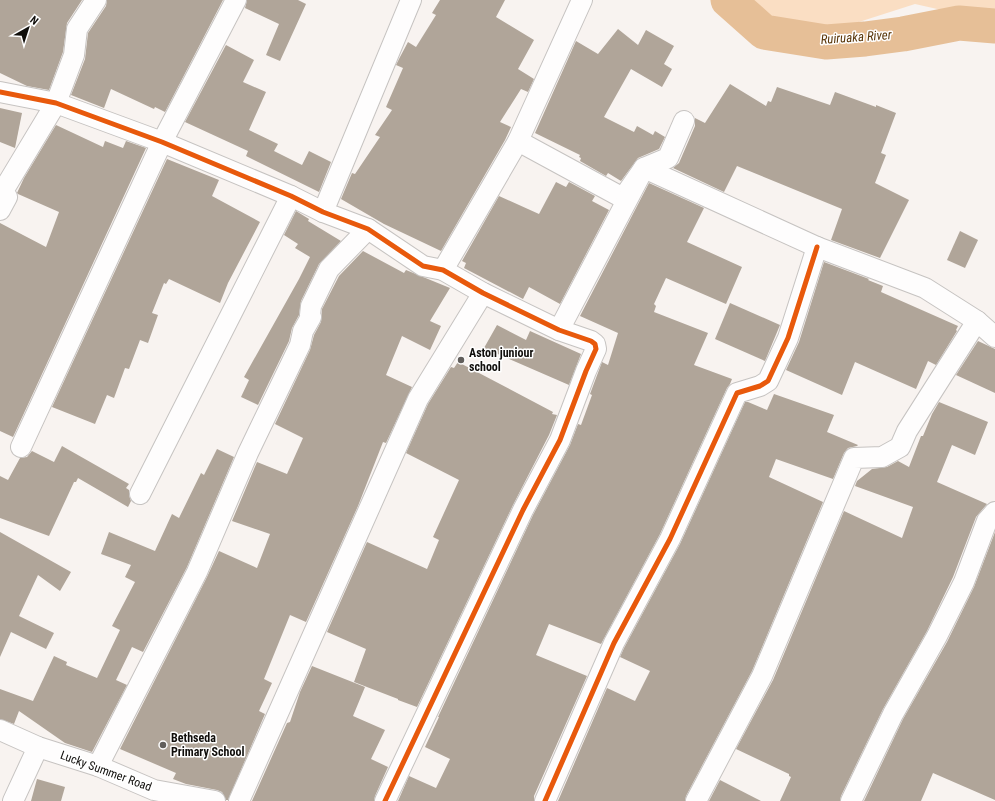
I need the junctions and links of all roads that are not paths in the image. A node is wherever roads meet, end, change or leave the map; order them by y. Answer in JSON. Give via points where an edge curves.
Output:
{"nodes":[{"id":1,"x":96,"y":0,"type":"edge"},
{"id":2,"x":236,"y":0,"type":"edge"},
{"id":3,"x":411,"y":0,"type":"edge"},
{"id":4,"x":582,"y":0,"type":"edge"},
{"id":5,"x":0,"y":92,"type":"edge"},
{"id":6,"x":56,"y":103,"type":"junction"},
{"id":7,"x":684,"y":121,"type":"dead end"},
{"id":8,"x":162,"y":142,"type":"junction"},
{"id":9,"x":518,"y":142,"type":"junction"},
{"id":10,"x":644,"y":168,"type":"junction"},
{"id":11,"x":291,"y":196,"type":"junction"},
{"id":12,"x":0,"y":210,"type":"edge"},
{"id":13,"x":323,"y":212,"type":"junction"},
{"id":14,"x":368,"y":229,"type":"junction"},
{"id":15,"x":817,"y":247,"type":"junction"},
{"id":16,"x":443,"y":270,"type":"junction"},
{"id":17,"x":483,"y":293,"type":"junction"},
{"id":18,"x":977,"y":321,"type":"junction"},
{"id":19,"x":559,"y":330,"type":"junction"},
{"id":20,"x":995,"y":337,"type":"edge"},
{"id":21,"x":21,"y":447,"type":"dead end"},
{"id":22,"x":140,"y":494,"type":"dead end"},
{"id":23,"x":995,"y":512,"type":"edge"},
{"id":24,"x":0,"y":730,"type":"edge"},
{"id":25,"x":38,"y":747,"type":"junction"},
{"id":26,"x":98,"y":766,"type":"junction"},
{"id":27,"x":13,"y":801,"type":"edge"},
{"id":28,"x":215,"y":801,"type":"edge"},
{"id":29,"x":239,"y":801,"type":"edge"},
{"id":30,"x":385,"y":801,"type":"edge"},
{"id":31,"x":544,"y":801,"type":"edge"},
{"id":32,"x":696,"y":801,"type":"edge"},
{"id":33,"x":851,"y":801,"type":"edge"}],
"edges":[{"from":1,"to":6,"type":"street","via":[[77,30],[74,55]]},
{"from":2,"to":8,"type":"street"},
{"from":3,"to":13,"type":"street"},
{"from":4,"to":9,"type":"street"},
{"from":5,"to":6,"type":"street"},
{"from":6,"to":8,"type":"street"},
{"from":6,"to":12,"type":"street","via":[[3,191],[7,197]]},
{"from":7,"to":10,"type":"street","via":[[668,158]]},
{"from":8,"to":11,"type":"street"},
{"from":8,"to":21,"type":"street"},
{"from":9,"to":10,"type":"street","via":[[623,198]]},
{"from":9,"to":16,"type":"street"},
{"from":10,"to":15,"type":"street"},
{"from":10,"to":19,"type":"street"},
{"from":11,"to":13,"type":"street"},
{"from":11,"to":22,"type":"street"},
{"from":13,"to":14,"type":"street"},
{"from":14,"to":16,"type":"street","via":[[423,266]]},
{"from":14,"to":26,"type":"street","via":[[330,269],[311,306],[311,317],[300,345],[248,453],[197,572]]},
{"from":15,"to":18,"type":"street","via":[[925,288]]},
{"from":15,"to":31,"type":"street","via":[[788,338],[773,371],[768,381],[760,386],[737,393],[670,539],[614,642]]},
{"from":16,"to":17,"type":"street"},
{"from":17,"to":19,"type":"street"},
{"from":17,"to":29,"type":"street","via":[[418,399]]},
{"from":18,"to":20,"type":"street"},
{"from":18,"to":32,"type":"street","via":[[907,431],[900,447],[882,457],[854,458],[762,676]]},
{"from":19,"to":30,"type":"street","via":[[591,341],[596,349],[560,440],[523,510]]},
{"from":23,"to":33,"type":"street","via":[[987,521],[964,582],[893,714]]},
{"from":24,"to":25,"type":"street","name":"Lucky Summer Road"},
{"from":25,"to":26,"type":"street","name":"Lucky Summer Road"},
{"from":25,"to":27,"type":"street"},
{"from":26,"to":28,"type":"street","name":"Lucky Summer Road","via":[[154,790]]}]}
